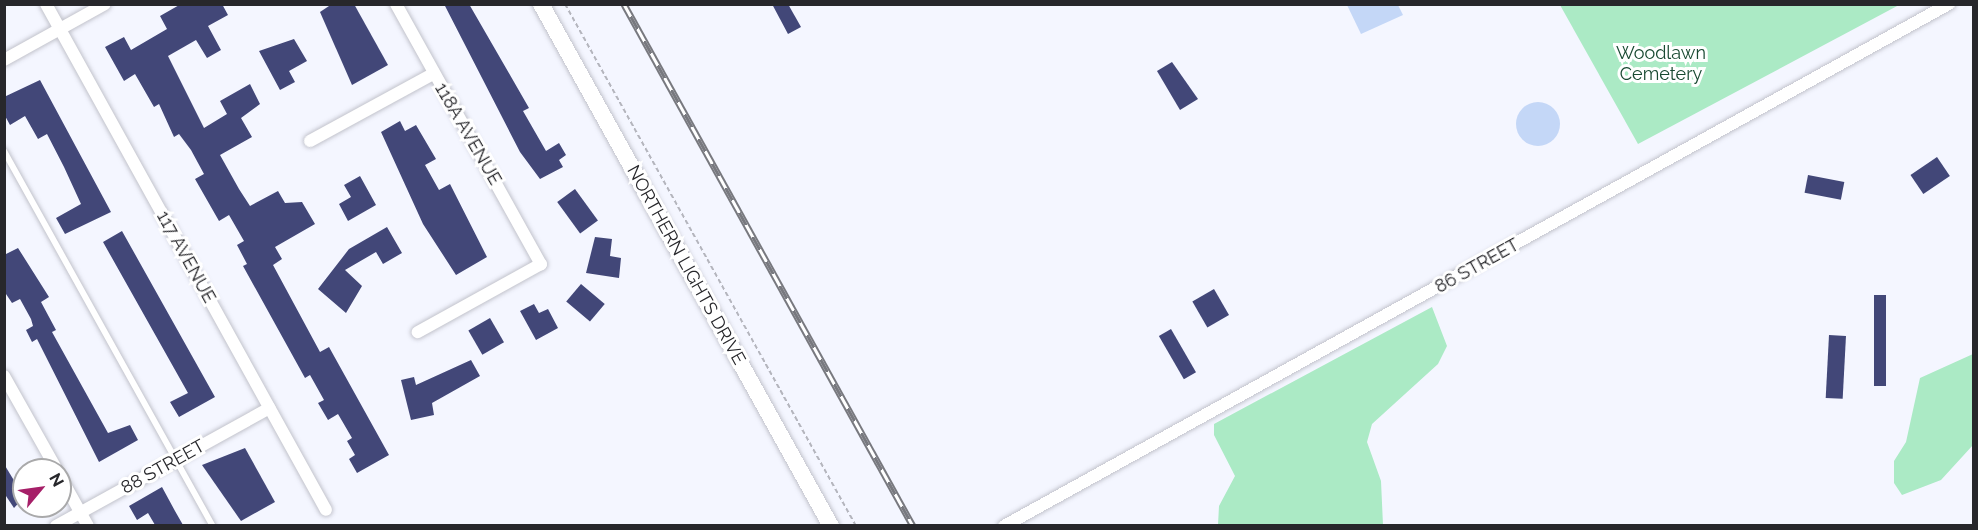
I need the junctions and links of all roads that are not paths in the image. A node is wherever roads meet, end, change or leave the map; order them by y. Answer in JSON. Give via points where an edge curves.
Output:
{"nodes":[{"id":1,"x":46,"y":4,"type":"edge"},
{"id":2,"x":105,"y":4,"type":"edge"},
{"id":3,"x":396,"y":4,"type":"edge"},
{"id":4,"x":541,"y":4,"type":"edge"},
{"id":5,"x":1949,"y":4,"type":"edge"},
{"id":6,"x":60,"y":29,"type":"junction"},
{"id":7,"x":4,"y":60,"type":"edge"},
{"id":8,"x":433,"y":74,"type":"junction"},
{"id":9,"x":310,"y":141,"type":"dead end"},
{"id":10,"x":4,"y":151,"type":"edge"},
{"id":11,"x":418,"y":332,"type":"dead end"},
{"id":12,"x":4,"y":376,"type":"edge"},
{"id":13,"x":270,"y":408,"type":"junction"},
{"id":14,"x":50,"y":458,"type":"edge"},
{"id":15,"x":176,"y":460,"type":"junction"},
{"id":16,"x":810,"y":487,"type":"junction"},
{"id":17,"x":72,"y":498,"type":"edge"},
{"id":18,"x":326,"y":510,"type":"dead end"},
{"id":19,"x":80,"y":512,"type":"junction"},
{"id":20,"x":56,"y":525,"type":"edge"},
{"id":21,"x":88,"y":525,"type":"edge"},
{"id":22,"x":213,"y":525,"type":"edge"},
{"id":23,"x":820,"y":525,"type":"edge"},
{"id":24,"x":831,"y":525,"type":"edge"},
{"id":25,"x":1004,"y":525,"type":"edge"}],
"edges":[{"from":1,"to":6,"type":"street","name":"117 AVENUE"},
{"from":2,"to":6,"type":"street"},
{"from":3,"to":8,"type":"street","name":"118A AVENUE"},
{"from":4,"to":16,"type":"main road","name":"NORTHERN LIGHTS DRIVE"},
{"from":5,"to":25,"type":"street","name":"86 STREET"},
{"from":6,"to":7,"type":"street"},
{"from":6,"to":13,"type":"street","name":"117 AVENUE"},
{"from":8,"to":9,"type":"street"},
{"from":8,"to":11,"type":"street","name":"118A AVENUE","via":[[541,264]]},
{"from":10,"to":15,"type":"lane"},
{"from":12,"to":14,"type":"street"},
{"from":13,"to":15,"type":"street","name":"88 STREET"},
{"from":13,"to":18,"type":"street","name":"117 AVENUE"},
{"from":15,"to":19,"type":"street","name":"88 STREET"},
{"from":15,"to":22,"type":"lane"},
{"from":16,"to":23,"type":"main road"},
{"from":16,"to":24,"type":"main road","name":"NORTHERN LIGHTS DRIVE"},
{"from":17,"to":19,"type":"street"},
{"from":19,"to":20,"type":"street","name":"88 STREET"},
{"from":19,"to":21,"type":"street"}]}
